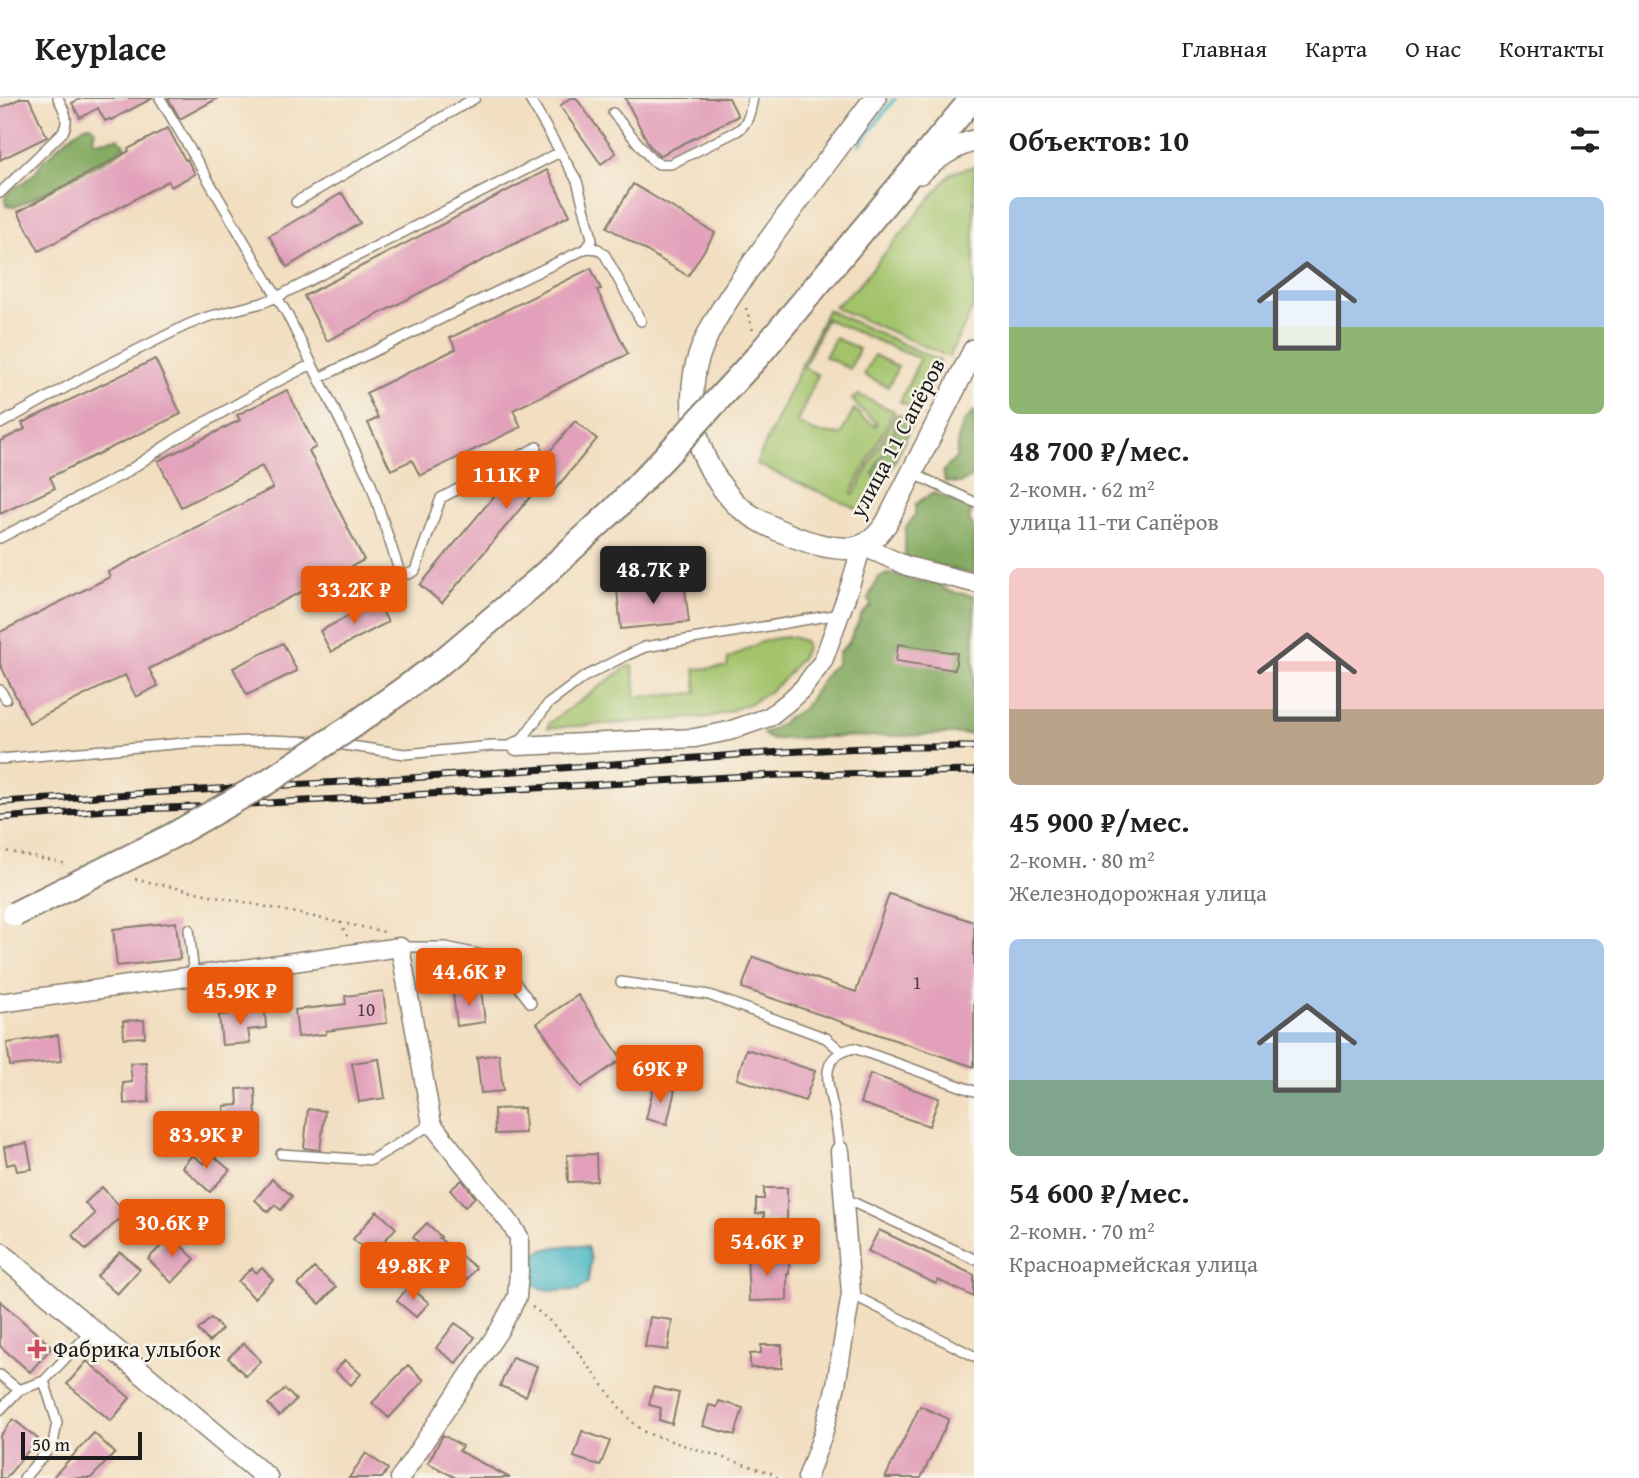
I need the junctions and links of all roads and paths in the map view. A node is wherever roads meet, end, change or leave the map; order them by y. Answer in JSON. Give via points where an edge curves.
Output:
{"nodes":[{"id":1,"x":58,"y":98,"type":"edge"},
{"id":2,"x":160,"y":98,"type":"edge"},
{"id":3,"x":475,"y":98,"type":"edge"},
{"id":4,"x":528,"y":98,"type":"edge"},
{"id":5,"x":752,"y":98,"type":"edge"},
{"id":6,"x":875,"y":98,"type":"edge"},
{"id":7,"x":973,"y":98,"type":"edge"},
{"id":8,"x":613,"y":113,"type":"dead end"},
{"id":9,"x":974,"y":141,"type":"edge"},
{"id":10,"x":560,"y":152,"type":"junction"},
{"id":11,"x":0,"y":193,"type":"edge"},
{"id":12,"x":891,"y":197,"type":"junction"},
{"id":13,"x":296,"y":202,"type":"dead end"},
{"id":14,"x":587,"y":248,"type":"junction"},
{"id":15,"x":277,"y":297,"type":"junction"},
{"id":16,"x":746,"y":308,"type":"dead end"},
{"id":17,"x":641,"y":321,"type":"dead end"},
{"id":18,"x":753,"y":332,"type":"dead end"},
{"id":19,"x":974,"y":350,"type":"edge"},
{"id":20,"x":312,"y":364,"type":"junction"},
{"id":21,"x":319,"y":378,"type":"junction"},
{"id":22,"x":0,"y":424,"type":"edge"},
{"id":23,"x":537,"y":447,"type":"dead end"},
{"id":24,"x":912,"y":473,"type":"junction"},
{"id":25,"x":974,"y":502,"type":"edge"},
{"id":26,"x":0,"y":538,"type":"edge"},
{"id":27,"x":862,"y":546,"type":"junction"},
{"id":28,"x":974,"y":583,"type":"edge"},
{"id":29,"x":841,"y":614,"type":"junction"},
{"id":30,"x":0,"y":690,"type":"edge"},
{"id":31,"x":6,"y":699,"type":"dead end"},
{"id":32,"x":517,"y":746,"type":"junction"},
{"id":33,"x":0,"y":759,"type":"edge"},
{"id":34,"x":0,"y":850,"type":"edge"},
{"id":35,"x":68,"y":864,"type":"dead end"},
{"id":36,"x":136,"y":879,"type":"dead end"},
{"id":37,"x":8,"y":917,"type":"edge"},
{"id":38,"x":189,"y":929,"type":"dead end"},
{"id":39,"x":405,"y":947,"type":"junction"},
{"id":40,"x":194,"y":976,"type":"junction"},
{"id":41,"x":621,"y":982,"type":"dead end"},
{"id":42,"x":0,"y":1003,"type":"edge"},
{"id":43,"x":531,"y":1003,"type":"dead end"},
{"id":44,"x":841,"y":1051,"type":"junction"},
{"id":45,"x":974,"y":1091,"type":"edge"},
{"id":46,"x":432,"y":1124,"type":"junction"},
{"id":47,"x":840,"y":1151,"type":"joint"},
{"id":48,"x":281,"y":1154,"type":"dead end"},
{"id":49,"x":844,"y":1198,"type":"junction"},
{"id":50,"x":0,"y":1253,"type":"edge"},
{"id":51,"x":974,"y":1259,"type":"edge"},
{"id":52,"x":851,"y":1294,"type":"junction"},
{"id":53,"x":517,"y":1297,"type":"junction"},
{"id":54,"x":91,"y":1331,"type":"junction"},
{"id":55,"x":974,"y":1356,"type":"edge"},
{"id":56,"x":0,"y":1375,"type":"edge"},
{"id":57,"x":44,"y":1381,"type":"junction"},
{"id":58,"x":19,"y":1390,"type":"junction"},
{"id":59,"x":0,"y":1410,"type":"edge"},
{"id":60,"x":811,"y":1477,"type":"edge"},
{"id":61,"x":24,"y":1478,"type":"edge"},
{"id":62,"x":267,"y":1478,"type":"edge"},
{"id":63,"x":400,"y":1478,"type":"edge"},
{"id":64,"x":778,"y":1478,"type":"edge"}],
"edges":[{"from":1,"to":11,"type":"lane","via":[[66,113],[63,132]]},
{"from":2,"to":15,"type":"lane"},
{"from":3,"to":13,"type":"lane"},
{"from":4,"to":10,"type":"lane"},
{"from":5,"to":8,"type":"lane","via":[[744,126],[671,164],[652,160]]},
{"from":6,"to":27,"type":"street","via":[[729,298],[702,348],[692,401],[703,455],[736,503],[758,520],[804,540],[845,549]]},
{"from":7,"to":12,"type":"main road"},
{"from":9,"to":12,"type":"street","via":[[938,158]]},
{"from":10,"to":14,"type":"lane","via":[[580,191],[592,240]]},
{"from":10,"to":15,"type":"lane"},
{"from":12,"to":37,"type":"main road","bridge":true,"via":[[757,357],[615,509],[439,664],[267,782],[172,836]]},
{"from":14,"to":17,"type":"lane","via":[[605,254]]},
{"from":14,"to":21,"type":"lane"},
{"from":15,"to":20,"type":"lane"},
{"from":15,"to":22,"type":"lane","via":[[187,325]]},
{"from":16,"to":18,"type":"path"},
{"from":19,"to":24,"type":"street","name":"улица 11 Сапёров"},
{"from":20,"to":21,"type":"lane"},
{"from":20,"to":26,"type":"lane","via":[[176,439],[122,475]]},
{"from":21,"to":23,"type":"lane","via":[[370,481],[404,574],[415,571],[441,498]]},
{"from":24,"to":25,"type":"lane"},
{"from":24,"to":27,"type":"street","name":"улица 11 Сапёров","via":[[886,524]]},
{"from":27,"to":28,"type":"street","via":[[908,566]]},
{"from":27,"to":29,"type":"street"},
{"from":29,"to":32,"type":"lane","via":[[645,647],[584,677],[548,704]]},
{"from":29,"to":32,"type":"street","via":[[823,661],[803,688],[769,717],[729,732],[695,738]]},
{"from":30,"to":31,"type":"lane"},
{"from":32,"to":33,"type":"lane","via":[[405,754],[327,742],[269,740]]},
{"from":34,"to":35,"type":"path"},
{"from":36,"to":39,"type":"path","via":[[408,937]]},
{"from":38,"to":40,"type":"lane"},
{"from":39,"to":40,"type":"street"},
{"from":39,"to":43,"type":"lane","via":[[446,947],[496,958]]},
{"from":39,"to":46,"type":"street"},
{"from":40,"to":42,"type":"street"},
{"from":41,"to":44,"type":"lane","via":[[709,995],[826,1038]]},
{"from":44,"to":45,"type":"lane","via":[[854,1048]]},
{"from":44,"to":47,"type":"lane","via":[[828,1069],[827,1084]]},
{"from":46,"to":48,"type":"lane","via":[[371,1160]]},
{"from":46,"to":53,"type":"street","via":[[519,1237]]},
{"from":47,"to":49,"type":"street"},
{"from":49,"to":51,"type":"lane"},
{"from":49,"to":52,"type":"street"},
{"from":50,"to":54,"type":"street"},
{"from":52,"to":55,"type":"lane"},
{"from":52,"to":60,"type":"street","via":[[836,1385]]},
{"from":53,"to":63,"type":"street"},
{"from":53,"to":64,"type":"path","via":[[541,1313],[570,1343],[631,1422],[646,1433]]},
{"from":54,"to":57,"type":"lane"},
{"from":54,"to":62,"type":"street"},
{"from":56,"to":58,"type":"lane"},
{"from":57,"to":58,"type":"lane"},
{"from":57,"to":61,"type":"lane","via":[[57,1422],[53,1444]]},
{"from":58,"to":59,"type":"lane"}]}
